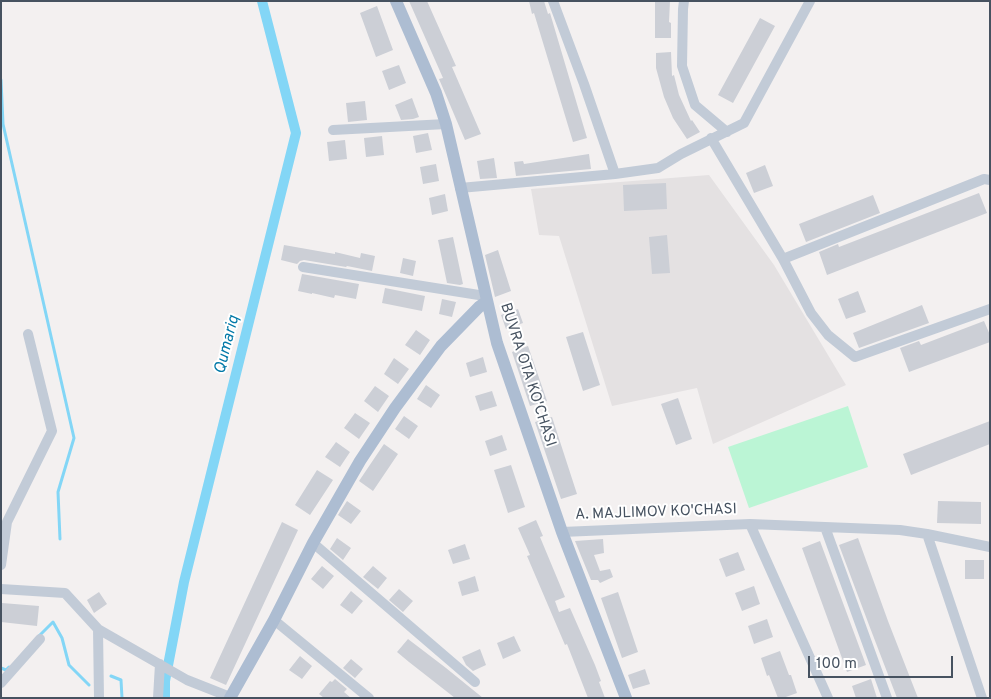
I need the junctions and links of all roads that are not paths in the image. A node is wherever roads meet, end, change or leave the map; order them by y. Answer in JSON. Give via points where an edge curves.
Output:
{"nodes":[{"id":1,"x":396,"y":1,"type":"edge"},
{"id":2,"x":554,"y":1,"type":"edge"},
{"id":3,"x":684,"y":1,"type":"edge"},
{"id":4,"x":810,"y":1,"type":"edge"},
{"id":5,"x":446,"y":124,"type":"junction"},
{"id":6,"x":333,"y":130,"type":"dead end"},
{"id":7,"x":727,"y":132,"type":"junction"},
{"id":8,"x":711,"y":138,"type":"junction"},
{"id":9,"x":615,"y":174,"type":"junction"},
{"id":10,"x":990,"y":180,"type":"edge"},
{"id":11,"x":460,"y":188,"type":"junction"},
{"id":12,"x":783,"y":259,"type":"junction"},
{"id":13,"x":303,"y":267,"type":"dead end"},
{"id":14,"x":486,"y":299,"type":"junction"},
{"id":15,"x":990,"y":309,"type":"edge"},
{"id":16,"x":28,"y":334,"type":"dead end"},
{"id":17,"x":750,"y":524,"type":"junction"},
{"id":18,"x":825,"y":527,"type":"junction"},
{"id":19,"x":562,"y":532,"type":"junction"},
{"id":20,"x":927,"y":534,"type":"junction"},
{"id":21,"x":312,"y":543,"type":"junction"},
{"id":22,"x":990,"y":547,"type":"edge"},
{"id":23,"x":1,"y":566,"type":"edge"},
{"id":24,"x":1,"y":589,"type":"edge"},
{"id":25,"x":274,"y":620,"type":"junction"},
{"id":26,"x":98,"y":629,"type":"junction"},
{"id":27,"x":40,"y":639,"type":"dead end"},
{"id":28,"x":160,"y":664,"type":"junction"},
{"id":29,"x":475,"y":682,"type":"dead end"},
{"id":30,"x":1,"y":683,"type":"edge"},
{"id":31,"x":99,"y":698,"type":"edge"},
{"id":32,"x":158,"y":698,"type":"edge"},
{"id":33,"x":230,"y":698,"type":"edge"},
{"id":34,"x":369,"y":698,"type":"edge"},
{"id":35,"x":626,"y":698,"type":"edge"},
{"id":36,"x":828,"y":698,"type":"edge"},
{"id":37,"x":887,"y":698,"type":"edge"},
{"id":38,"x":982,"y":698,"type":"edge"}],
"edges":[{"from":1,"to":5,"type":"main road","name":"BUVRA OTA KO'CHASI"},
{"from":2,"to":9,"type":"street"},
{"from":3,"to":7,"type":"street","via":[[682,66],[696,105]]},
{"from":4,"to":7,"type":"street","via":[[744,123]]},
{"from":5,"to":6,"type":"street"},
{"from":5,"to":11,"type":"main road","name":"BUVRA OTA KO'CHASI"},
{"from":7,"to":8,"type":"street"},
{"from":8,"to":9,"type":"street","via":[[658,168]]},
{"from":8,"to":12,"type":"street"},
{"from":9,"to":11,"type":"street"},
{"from":10,"to":12,"type":"street","via":[[984,179]]},
{"from":11,"to":14,"type":"main road","name":"BUVRA OTA KO'CHASI"},
{"from":12,"to":15,"type":"street","via":[[811,313],[828,336],[855,357]]},
{"from":13,"to":14,"type":"street"},
{"from":14,"to":19,"type":"main road","name":"BUVRA OTA KO'CHASI","via":[[497,343]]},
{"from":14,"to":21,"type":"main road","via":[[441,346],[395,408]]},
{"from":16,"to":23,"type":"street","via":[[52,431],[7,522]]},
{"from":17,"to":18,"type":"street","name":"A. MAJLIMOV KO'CHASI"},
{"from":17,"to":19,"type":"street","name":"A. MAJLIMOV KO'CHASI"},
{"from":17,"to":36,"type":"street","name":"A. MAJLIMOV KO'CHASI"},
{"from":18,"to":20,"type":"street","name":"A. MAJLIMOV KO'CHASI"},
{"from":18,"to":37,"type":"street"},
{"from":19,"to":35,"type":"main road","name":"BUVRA OTA KO'CHASI"},
{"from":20,"to":22,"type":"street","name":"A. MAJLIMOV KO'CHASI"},
{"from":20,"to":38,"type":"street"},
{"from":21,"to":25,"type":"main road"},
{"from":21,"to":29,"type":"street"},
{"from":24,"to":26,"type":"street","via":[[65,593]]},
{"from":25,"to":33,"type":"main road"},
{"from":25,"to":34,"type":"street"},
{"from":26,"to":28,"type":"street"},
{"from":26,"to":31,"type":"street"},
{"from":27,"to":30,"type":"street"},
{"from":28,"to":32,"type":"street"},
{"from":28,"to":33,"type":"street","via":[[187,680]]}]}
